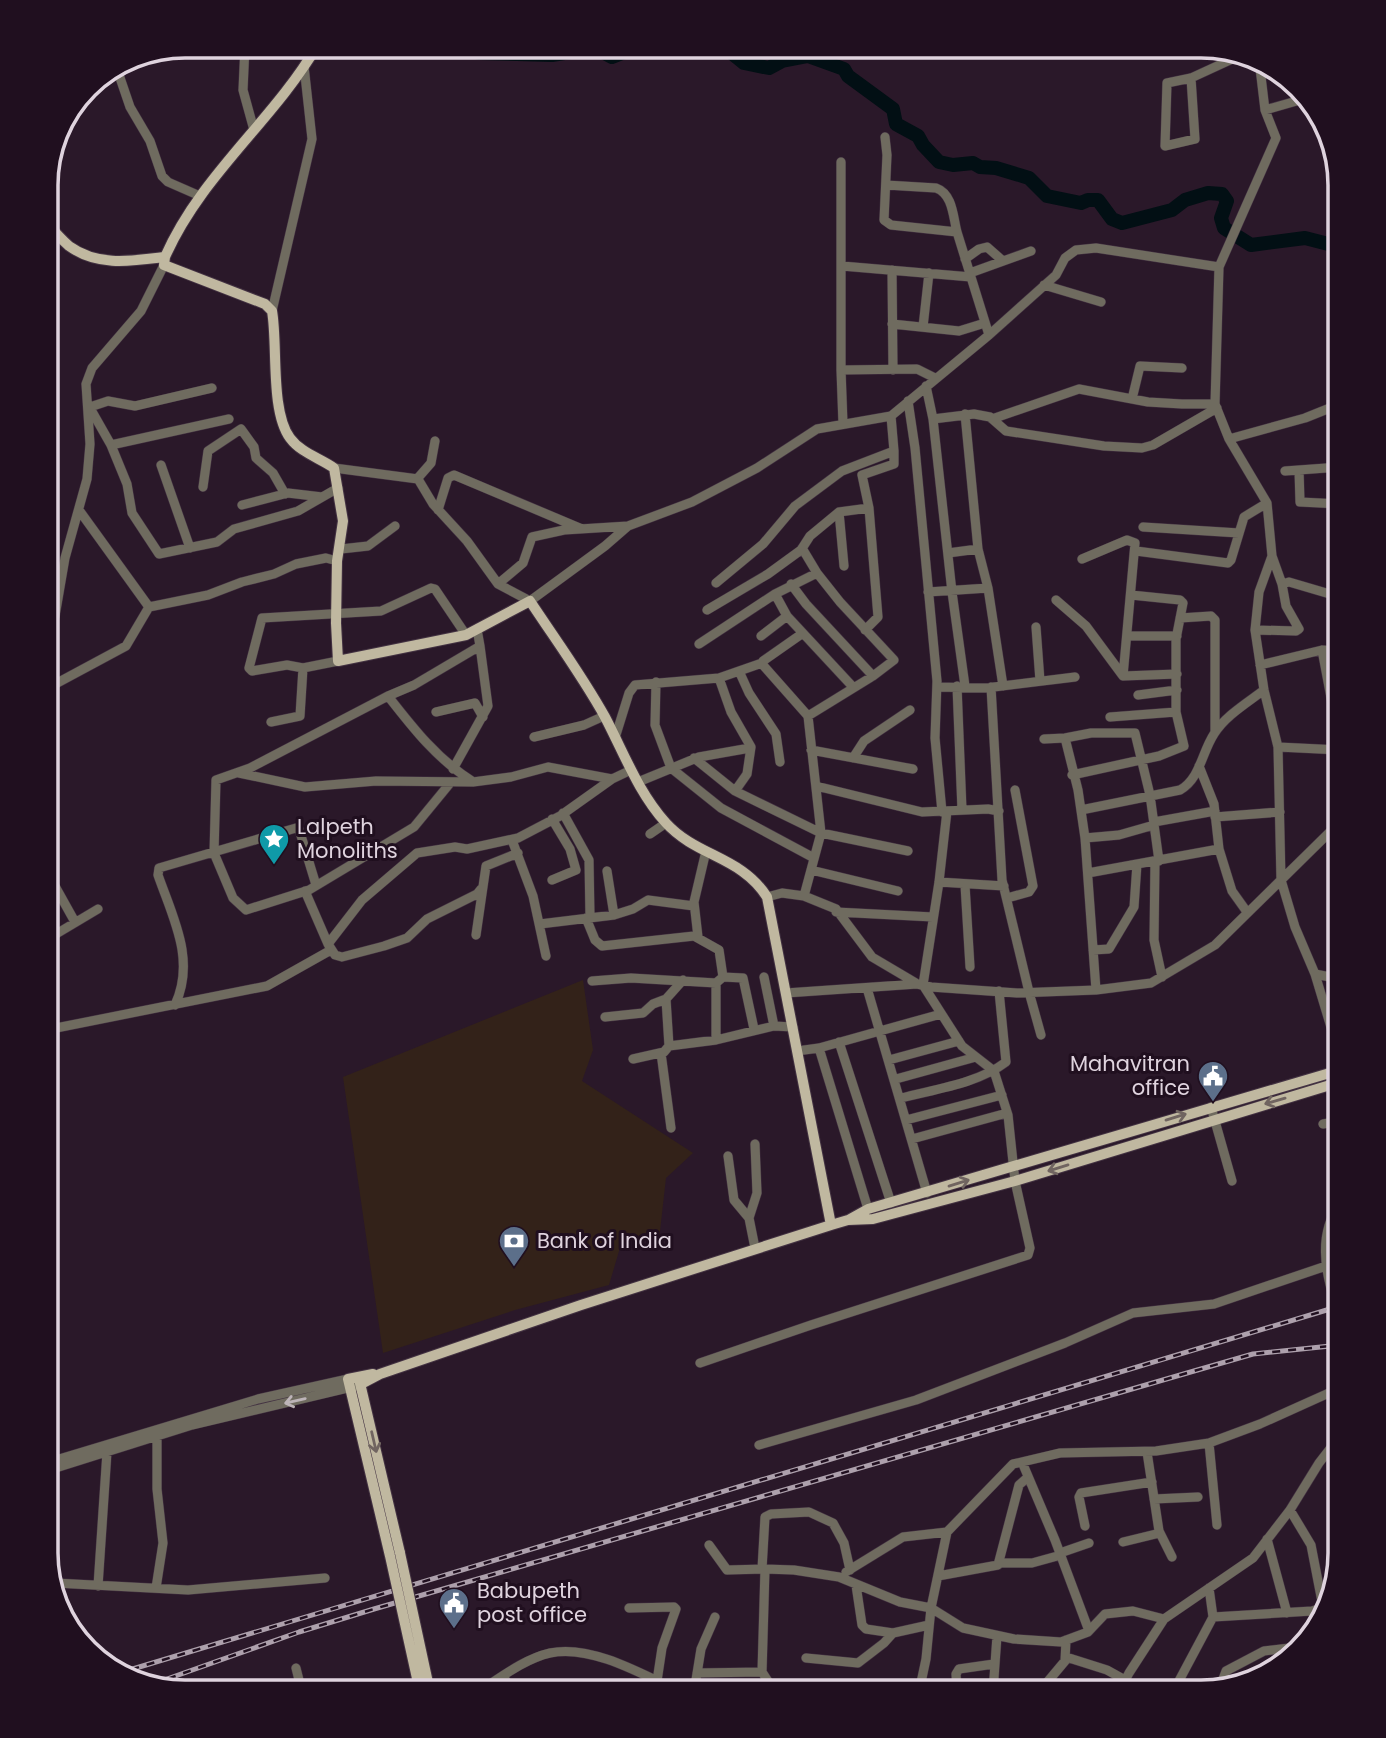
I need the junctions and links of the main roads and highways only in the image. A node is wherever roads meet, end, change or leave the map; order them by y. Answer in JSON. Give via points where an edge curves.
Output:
{"nodes":[{"id":1,"x":309,"y":58,"type":"edge"},
{"id":2,"x":58,"y":234,"type":"edge"},
{"id":3,"x":165,"y":261,"type":"junction"},
{"id":4,"x":1328,"y":1073,"type":"edge"},
{"id":5,"x":1328,"y":1086,"type":"edge"},
{"id":6,"x":848,"y":1220,"type":"junction"},
{"id":7,"x":831,"y":1225,"type":"junction"},
{"id":8,"x":395,"y":1555,"type":"junction"},
{"id":9,"x":418,"y":1680,"type":"edge"},
{"id":10,"x":427,"y":1680,"type":"edge"}],
"edges":[{"from":1,"to":3,"type":"main road","via":[[210,180]]},
{"from":2,"to":3,"type":"main road","via":[[96,258]]},
{"from":3,"to":7,"type":"main road","via":[[272,311],[283,426],[308,454],[334,468],[338,488],[343,520],[337,561],[338,662],[466,635],[530,601],[666,823],[680,836],[758,881],[768,897]]},
{"from":6,"to":4,"type":"main road","one_way":true,"via":[[868,1209]]},
{"from":5,"to":6,"type":"main road","one_way":true,"via":[[1015,1181],[873,1219]]},
{"from":6,"to":7,"type":"main road"},
{"from":7,"to":8,"type":"main road","via":[[355,1382]]},
{"from":8,"to":9,"type":"main road","bridge":true},
{"from":8,"to":10,"type":"main road","bridge":true}]}
